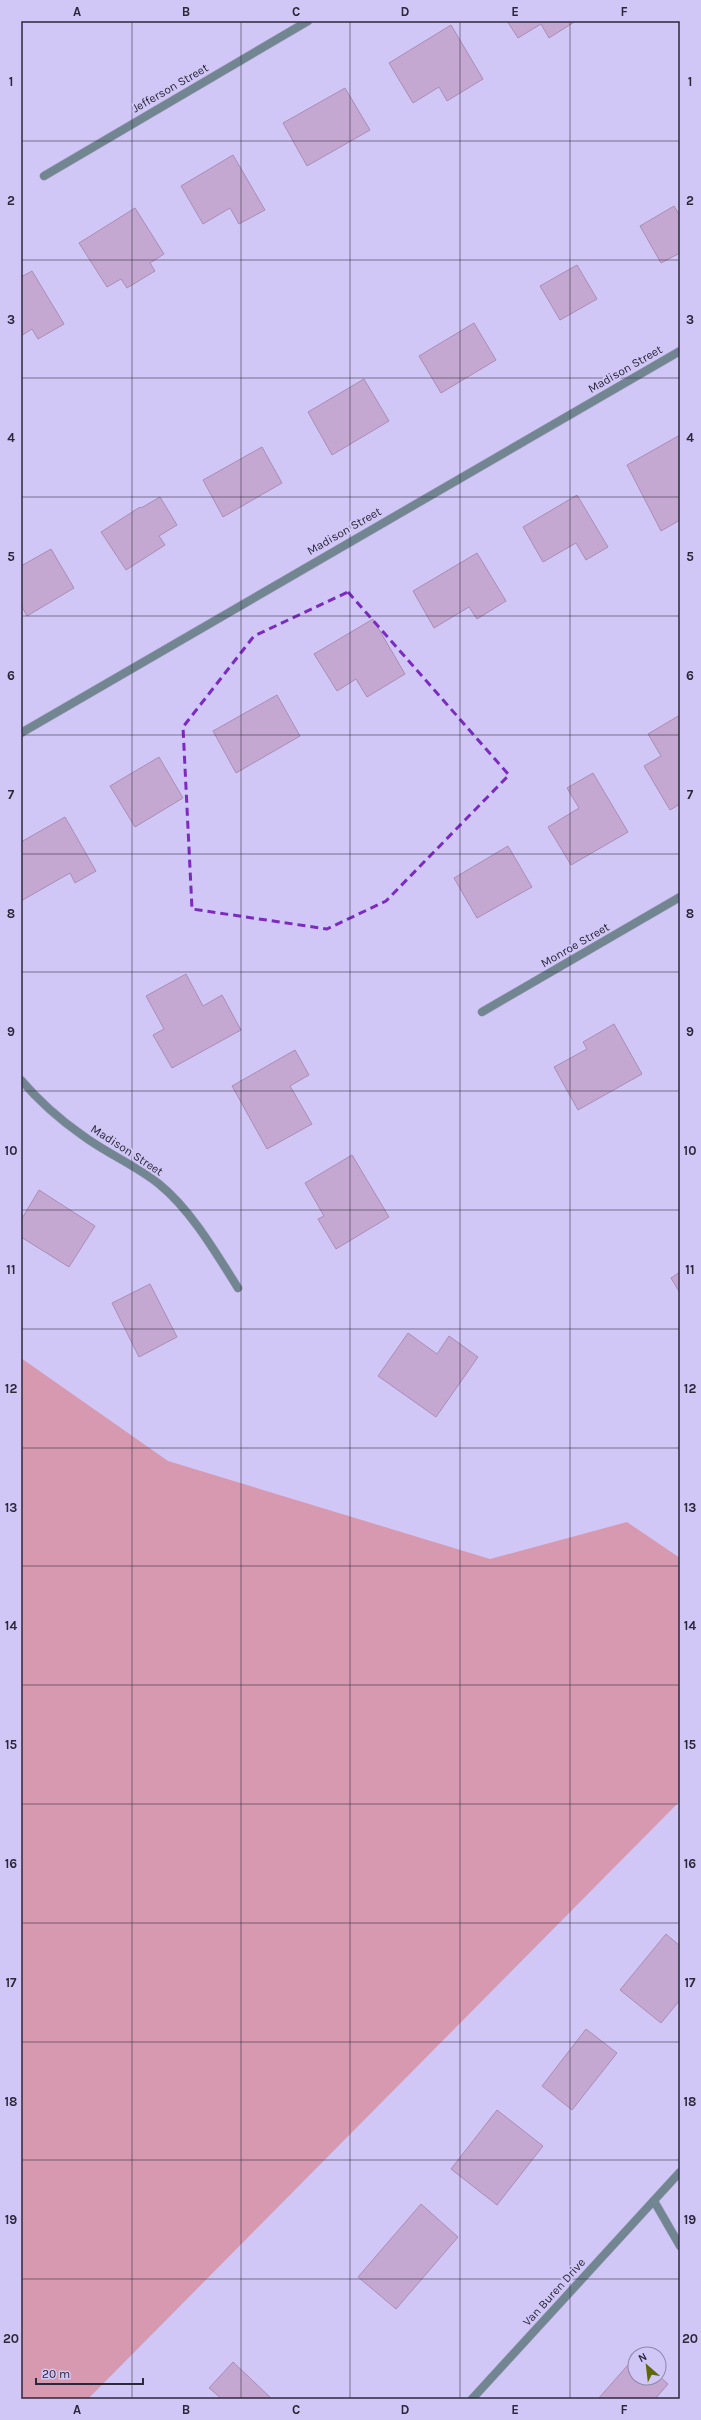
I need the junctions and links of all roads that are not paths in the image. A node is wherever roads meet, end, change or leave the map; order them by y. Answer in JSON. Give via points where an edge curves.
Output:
{"nodes":[{"id":1,"x":308,"y":21,"type":"edge"},
{"id":2,"x":44,"y":176,"type":"dead end"},
{"id":3,"x":680,"y":351,"type":"edge"},
{"id":4,"x":21,"y":733,"type":"edge"},
{"id":5,"x":680,"y":897,"type":"edge"},
{"id":6,"x":482,"y":1012,"type":"dead end"},
{"id":7,"x":21,"y":1080,"type":"edge"},
{"id":8,"x":238,"y":1288,"type":"dead end"},
{"id":9,"x":680,"y":2172,"type":"edge"},
{"id":10,"x":654,"y":2201,"type":"junction"},
{"id":11,"x":680,"y":2246,"type":"edge"},
{"id":12,"x":472,"y":2399,"type":"edge"}],
"edges":[{"from":1,"to":2,"type":"street","name":"Jefferson Street"},
{"from":3,"to":4,"type":"street","name":"Madison Street"},
{"from":5,"to":6,"type":"street","name":"Monroe Street"},
{"from":7,"to":8,"type":"street","name":"Madison Street","via":[[39,1100],[83,1136],[160,1185],[207,1239]]},
{"from":9,"to":10,"type":"street","name":"Van Buren Drive"},
{"from":10,"to":11,"type":"street"},
{"from":10,"to":12,"type":"street","name":"Van Buren Drive"}]}
